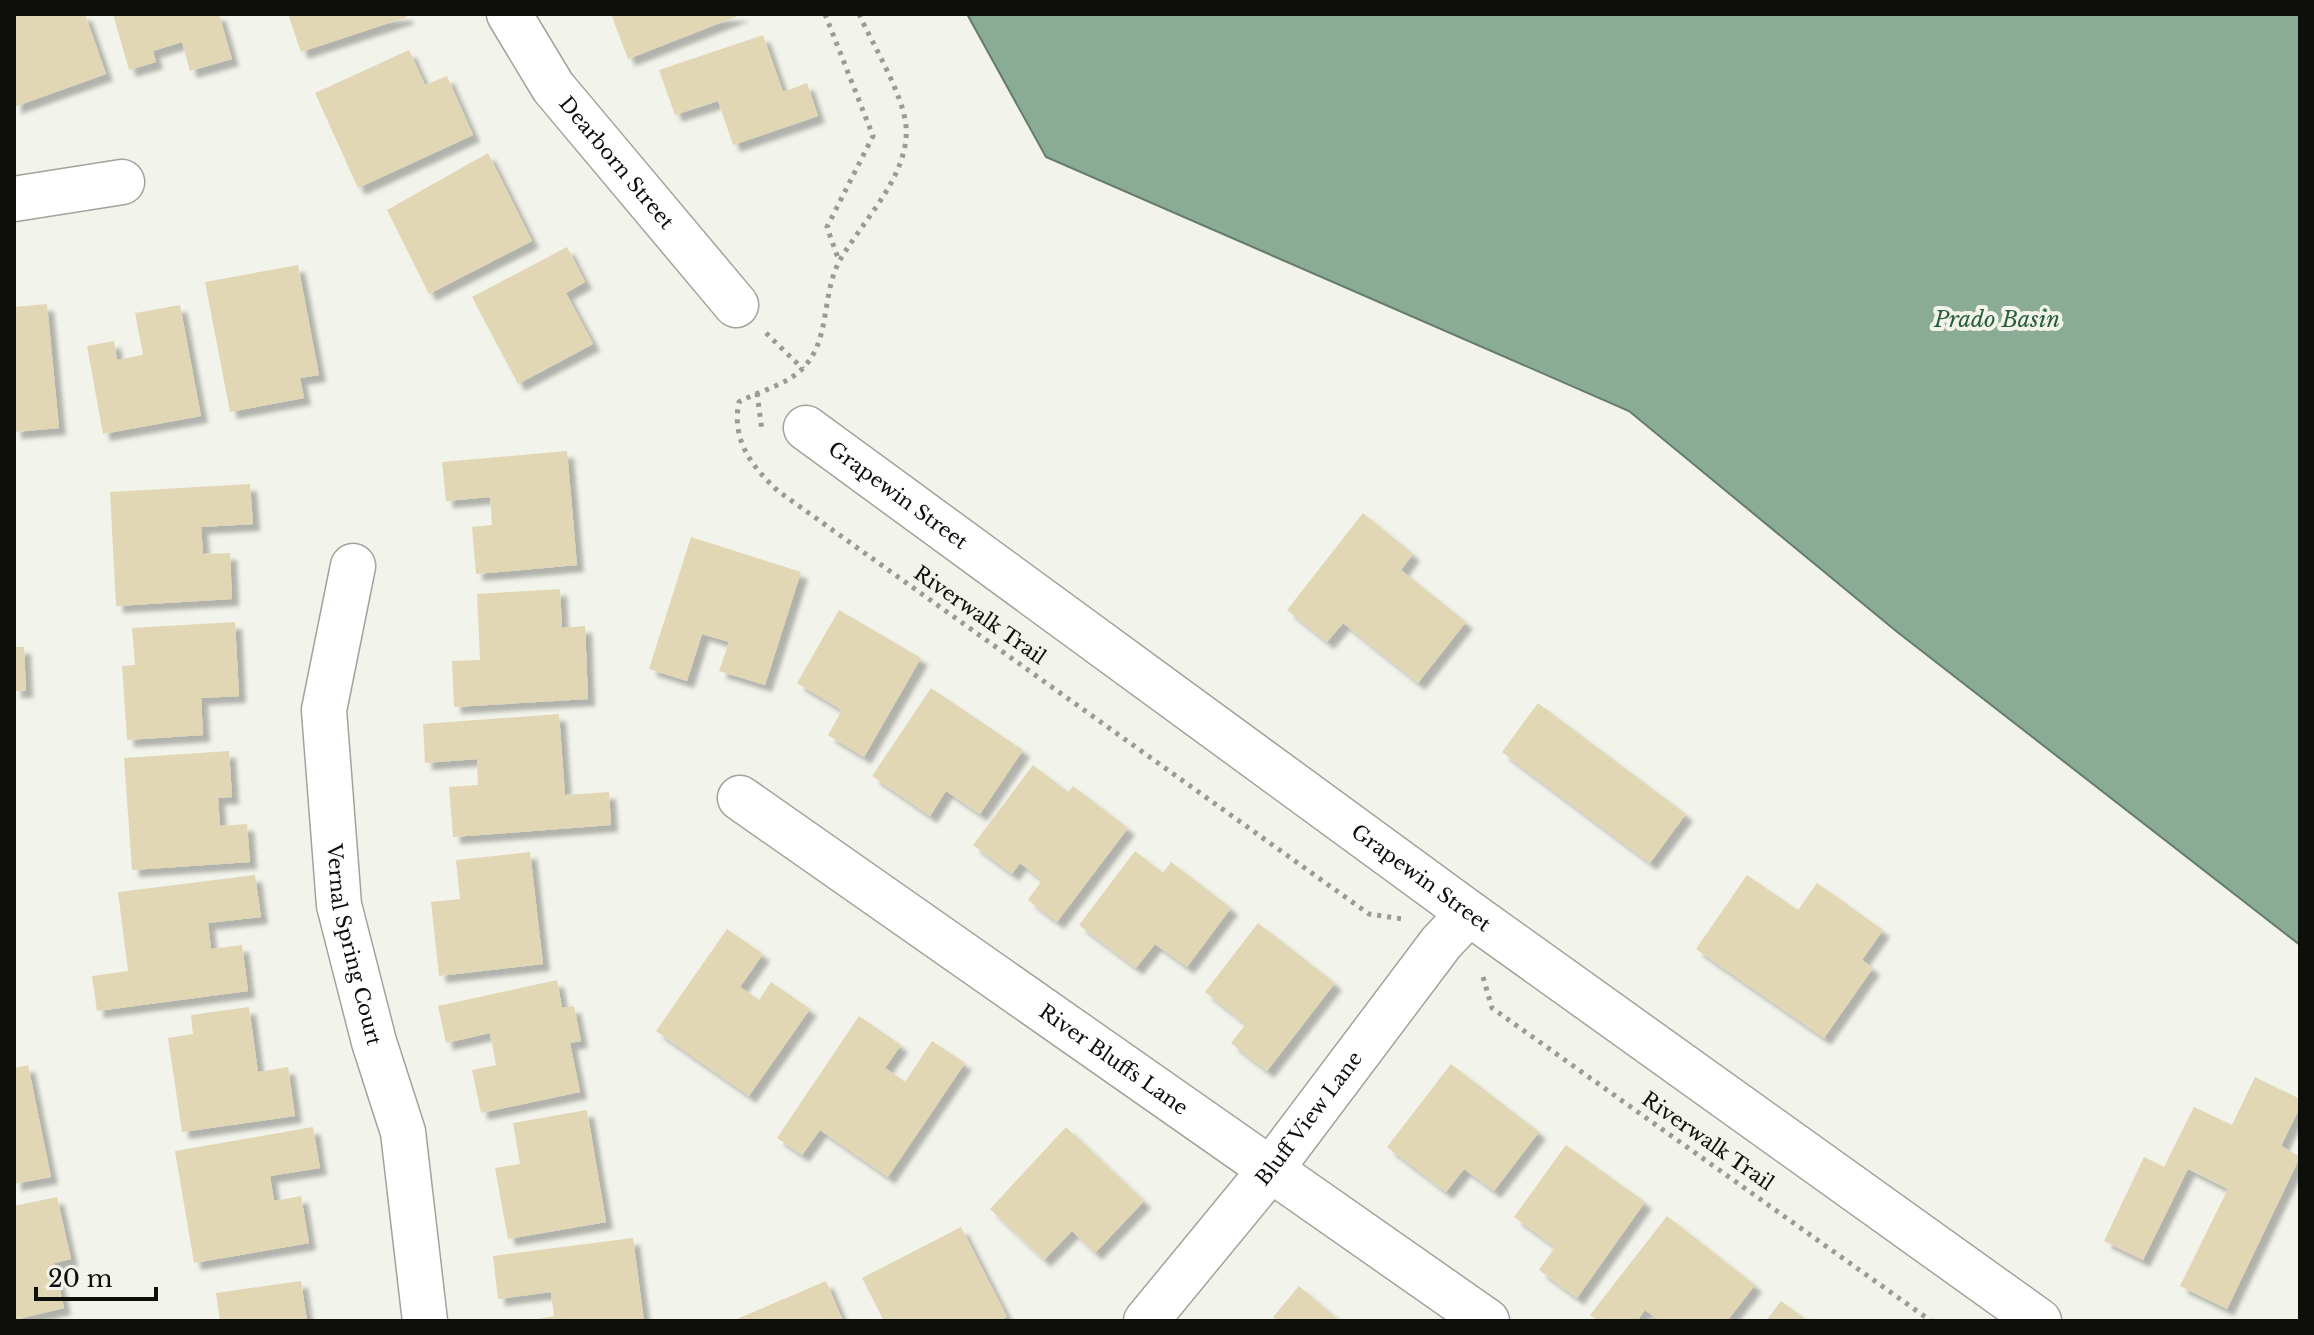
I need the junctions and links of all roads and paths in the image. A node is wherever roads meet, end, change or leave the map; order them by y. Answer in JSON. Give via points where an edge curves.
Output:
{"nodes":[{"id":1,"x":509,"y":14,"type":"edge"},
{"id":2,"x":825,"y":14,"type":"edge"},
{"id":3,"x":859,"y":14,"type":"edge"},
{"id":4,"x":122,"y":182,"type":"dead end"},
{"id":5,"x":14,"y":199,"type":"edge"},
{"id":6,"x":839,"y":261,"type":"junction"},
{"id":7,"x":736,"y":305,"type":"joint"},
{"id":8,"x":803,"y":369,"type":"junction"},
{"id":9,"x":806,"y":428,"type":"dead end"},
{"id":10,"x":353,"y":566,"type":"dead end"},
{"id":11,"x":740,"y":798,"type":"dead end"},
{"id":12,"x":1469,"y":913,"type":"junction"},
{"id":13,"x":1405,"y":919,"type":"dead end"},
{"id":14,"x":1483,"y":976,"type":"dead end"},
{"id":15,"x":1271,"y":1169,"type":"junction"},
{"id":16,"x":425,"y":1321,"type":"edge"},
{"id":17,"x":1146,"y":1321,"type":"edge"},
{"id":18,"x":1487,"y":1321,"type":"edge"},
{"id":19,"x":1931,"y":1321,"type":"edge"},
{"id":20,"x":2039,"y":1321,"type":"edge"}],
"edges":[{"from":1,"to":7,"type":"street","name":"Dearborn Street","via":[[553,87]]},
{"from":2,"to":6,"type":"path","via":[[873,136],[827,227]]},
{"from":3,"to":6,"type":"path","via":[[906,125],[904,156]]},
{"from":4,"to":5,"type":"street"},
{"from":6,"to":8,"type":"path","via":[[817,347]]},
{"from":7,"to":8,"type":"path"},
{"from":8,"to":13,"type":"path","name":"Riverwalk Trail","via":[[739,402],[738,435],[753,468],[778,491],[1369,914]]},
{"from":9,"to":12,"type":"street","name":"Grapewin Street"},
{"from":10,"to":16,"type":"street","name":"Vernal Spring Court","via":[[324,710],[339,905],[403,1132]]},
{"from":11,"to":15,"type":"street","name":"River Bluffs Lane"},
{"from":12,"to":15,"type":"street","name":"Bluff View Lane"},
{"from":12,"to":20,"type":"street","name":"Grapewin Street"},
{"from":14,"to":19,"type":"path","name":"Riverwalk Trail","via":[[1492,1008]]},
{"from":15,"to":17,"type":"street","name":"Bluff View Lane"},
{"from":15,"to":18,"type":"street","name":"River Bluffs Lane"}]}
